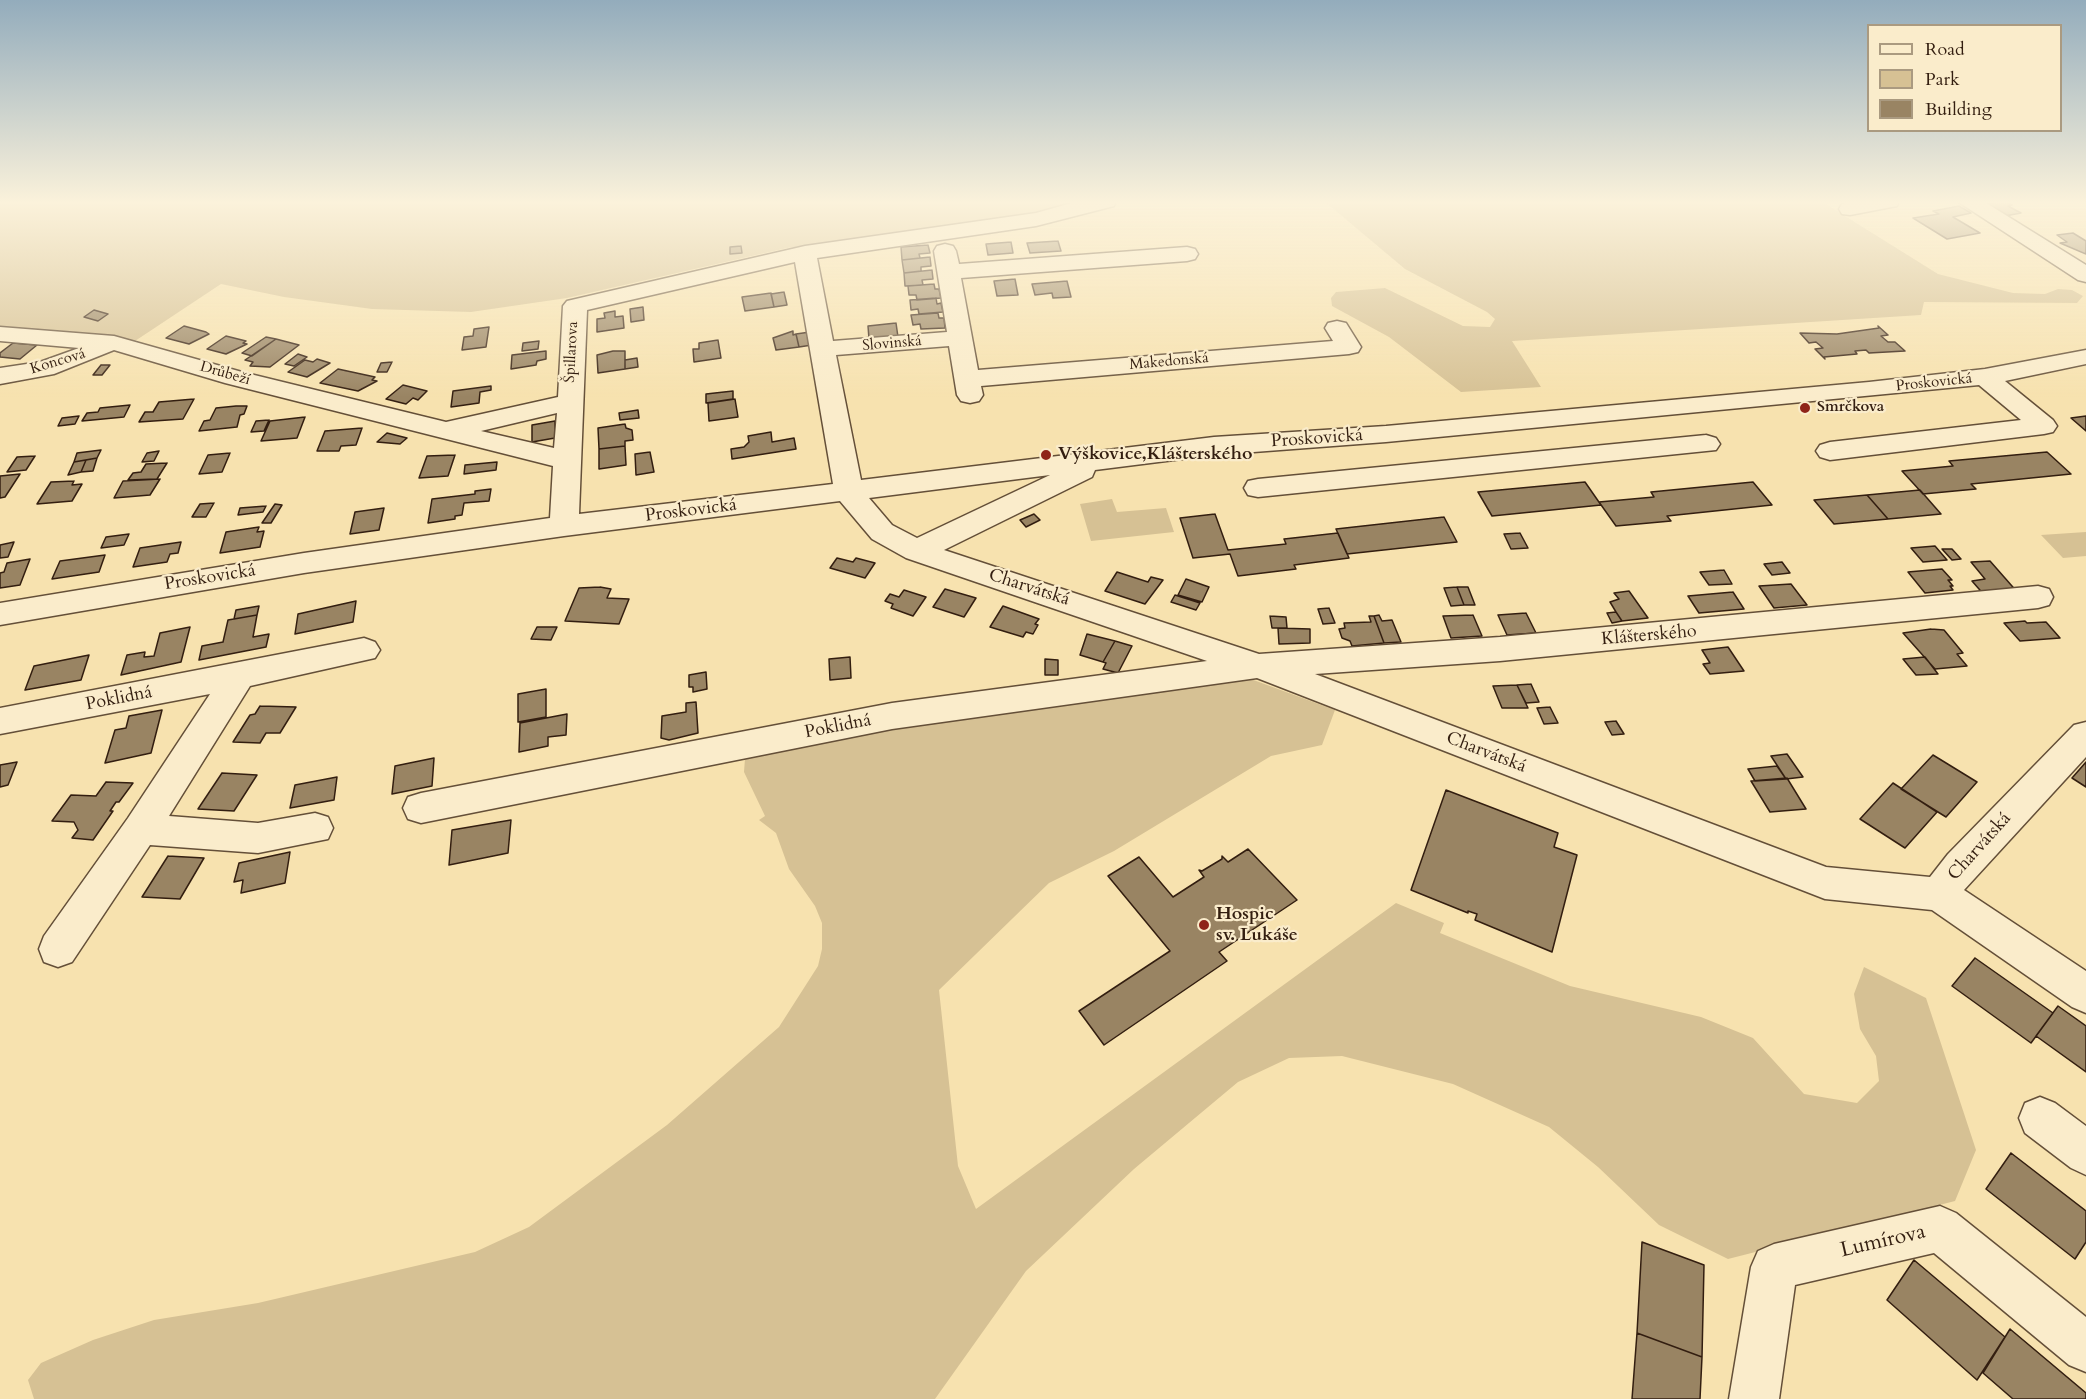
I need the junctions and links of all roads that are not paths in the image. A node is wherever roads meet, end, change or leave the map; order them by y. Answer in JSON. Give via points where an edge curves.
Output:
{"nodes":[{"id":1,"x":744,"y":266,"type":"edge"},
{"id":2,"x":808,"y":266,"type":"edge"},
{"id":3,"x":947,"y":266,"type":"edge"},
{"id":4,"x":997,"y":266,"type":"edge"},
{"id":5,"x":2072,"y":266,"type":"edge"},
{"id":6,"x":948,"y":272,"type":"junction"},
{"id":7,"x":2086,"y":275,"type":"edge"},
{"id":8,"x":1336,"y":328,"type":"dead end"},
{"id":9,"x":0,"y":334,"type":"edge"},
{"id":10,"x":960,"y":338,"type":"junction"},
{"id":11,"x":114,"y":343,"type":"junction"},
{"id":12,"x":824,"y":349,"type":"junction"},
{"id":13,"x":2086,"y":357,"type":"edge"},
{"id":14,"x":0,"y":376,"type":"edge"},
{"id":15,"x":1985,"y":377,"type":"junction"},
{"id":16,"x":569,"y":402,"type":"junction"},
{"id":17,"x":448,"y":430,"type":"junction"},
{"id":18,"x":1386,"y":434,"type":"junction"},
{"id":19,"x":1706,"y":444,"type":"dead end"},
{"id":20,"x":1830,"y":451,"type":"dead end"},
{"id":21,"x":566,"y":459,"type":"junction"},
{"id":22,"x":1101,"y":460,"type":"junction"},
{"id":23,"x":1407,"y":473,"type":"junction"},
{"id":24,"x":1258,"y":488,"type":"dead end"},
{"id":25,"x":849,"y":493,"type":"junction"},
{"id":26,"x":564,"y":525,"type":"junction"},
{"id":27,"x":915,"y":551,"type":"junction"},
{"id":28,"x":2038,"y":597,"type":"dead end"},
{"id":29,"x":0,"y":614,"type":"edge"},
{"id":30,"x":364,"y":650,"type":"dead end"},
{"id":31,"x":1259,"y":666,"type":"junction"},
{"id":32,"x":239,"y":676,"type":"junction"},
{"id":33,"x":0,"y":721,"type":"edge"},
{"id":34,"x":2086,"y":735,"type":"edge"},
{"id":35,"x":420,"y":808,"type":"dead end"},
{"id":36,"x":315,"y":828,"type":"dead end"},
{"id":37,"x":141,"y":829,"type":"junction"},
{"id":38,"x":1939,"y":894,"type":"junction"},
{"id":39,"x":58,"y":949,"type":"dead end"},
{"id":40,"x":2086,"y":994,"type":"edge"},
{"id":41,"x":2040,"y":1118,"type":"dead end"},
{"id":42,"x":2086,"y":1153,"type":"edge"},
{"id":43,"x":2086,"y":1348,"type":"edge"},
{"id":44,"x":1754,"y":1399,"type":"edge"}],
"edges":[{"from":1,"to":16,"type":"street","name":"Špillarova","via":[[575,306]]},
{"from":2,"to":12,"type":"street"},
{"from":3,"to":6,"type":"street"},
{"from":4,"to":6,"type":"street"},
{"from":5,"to":7,"type":"street"},
{"from":6,"to":10,"type":"street"},
{"from":8,"to":10,"type":"street","name":"Makedonská","via":[[1349,347],[969,387]]},
{"from":9,"to":11,"type":"street","name":"Drůbeží"},
{"from":10,"to":12,"type":"street","name":"Slovinská"},
{"from":11,"to":14,"type":"street","name":"Koncová","via":[[45,369]]},
{"from":11,"to":17,"type":"street","name":"Drůbeží","via":[[234,378]]},
{"from":12,"to":25,"type":"street"},
{"from":13,"to":15,"type":"street","name":"Proskovická"},
{"from":15,"to":18,"type":"street","name":"Proskovická"},
{"from":15,"to":20,"type":"street","via":[[2044,426]]},
{"from":16,"to":17,"type":"street","name":"Drůbeží"},
{"from":16,"to":21,"type":"street","name":"Špillarova"},
{"from":17,"to":21,"type":"street","name":"Drůbeží"},
{"from":18,"to":22,"type":"street","name":"Proskovická","via":[[1214,446]]},
{"from":18,"to":23,"type":"street","name":"Proskovická"},
{"from":19,"to":23,"type":"street"},
{"from":21,"to":26,"type":"street","name":"Špillarova"},
{"from":22,"to":25,"type":"street","name":"Proskovická"},
{"from":22,"to":27,"type":"street"},
{"from":23,"to":24,"type":"street"},
{"from":25,"to":26,"type":"street","name":"Proskovická"},
{"from":25,"to":27,"type":"street","name":"Charvátská","via":[[882,532]]},
{"from":26,"to":29,"type":"street","name":"Proskovická"},
{"from":27,"to":31,"type":"street","name":"Charvátská"},
{"from":28,"to":31,"type":"street","name":"Klášterského","via":[[1500,649]]},
{"from":30,"to":32,"type":"street","name":"Poklidná"},
{"from":31,"to":35,"type":"street","name":"Poklidná","via":[[892,716]]},
{"from":31,"to":38,"type":"street","name":"Charvátská","via":[[1825,883]]},
{"from":32,"to":33,"type":"street","name":"Poklidná"},
{"from":32,"to":37,"type":"street"},
{"from":34,"to":38,"type":"street","name":"Charvátská","via":[[1961,865]]},
{"from":36,"to":37,"type":"street","via":[[258,838]]},
{"from":37,"to":39,"type":"street"},
{"from":38,"to":40,"type":"street"},
{"from":41,"to":42,"type":"street"},
{"from":43,"to":44,"type":"street","name":"Lumírova","via":[[1940,1230],[1774,1267]]}]}
